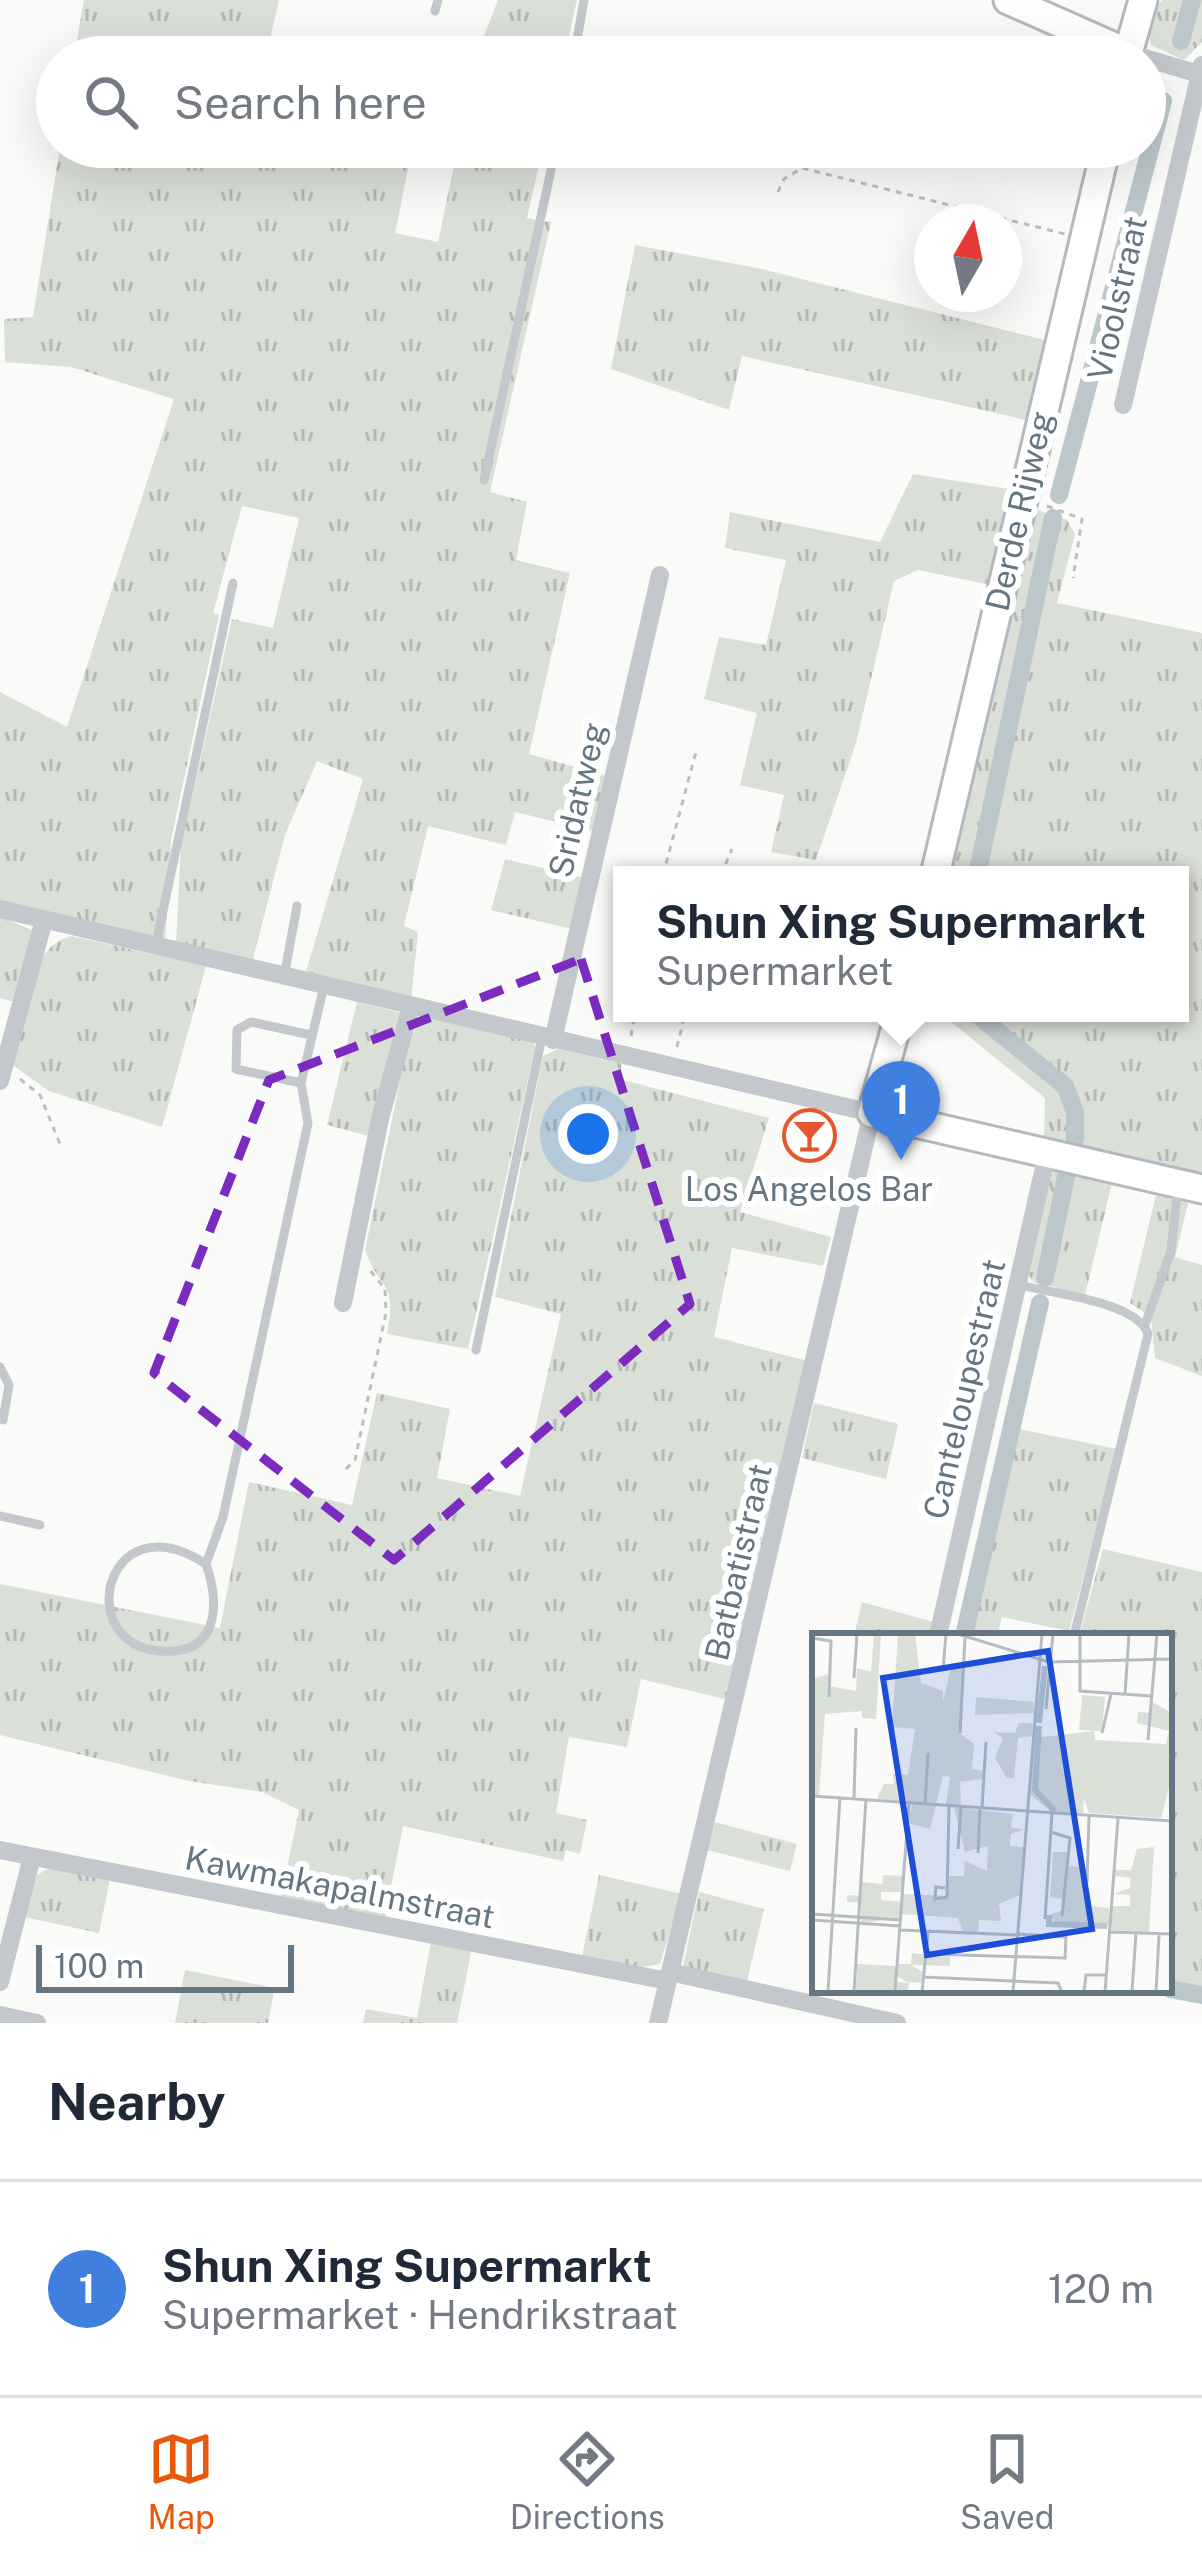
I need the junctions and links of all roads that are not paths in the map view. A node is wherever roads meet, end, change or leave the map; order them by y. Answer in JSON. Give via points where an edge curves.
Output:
{"nodes":[{"id":1,"x":584,"y":0,"type":"edge"},
{"id":2,"x":1007,"y":0,"type":"edge"},
{"id":3,"x":1143,"y":0,"type":"edge"},
{"id":4,"x":578,"y":36,"type":"edge"},
{"id":5,"x":1089,"y":36,"type":"edge"},
{"id":6,"x":1138,"y":36,"type":"edge"},
{"id":7,"x":1166,"y":63,"type":"edge"},
{"id":8,"x":1201,"y":71,"type":"edge"},
{"id":9,"x":551,"y":168,"type":"edge"},
{"id":10,"x":1101,"y":168,"type":"edge"},
{"id":11,"x":1123,"y":405,"type":"dead end"},
{"id":12,"x":484,"y":480,"type":"dead end"},
{"id":13,"x":660,"y":575,"type":"dead end"},
{"id":14,"x":233,"y":583,"type":"dead end"},
{"id":15,"x":936,"y":866,"type":"edge"},
{"id":16,"x":297,"y":906,"type":"dead end"},
{"id":17,"x":0,"y":909,"type":"edge"},
{"id":18,"x":44,"y":920,"type":"junction"},
{"id":19,"x":155,"y":947,"type":"junction"},
{"id":20,"x":284,"y":976,"type":"junction"},
{"id":21,"x":324,"y":986,"type":"junction"},
{"id":22,"x":411,"y":1006,"type":"junction"},
{"id":23,"x":897,"y":1022,"type":"edge"},
{"id":24,"x":311,"y":1035,"type":"junction"},
{"id":25,"x":548,"y":1038,"type":"junction"},
{"id":26,"x":2,"y":1075,"type":"edge"},
{"id":27,"x":301,"y":1083,"type":"junction"},
{"id":28,"x":872,"y":1113,"type":"junction"},
{"id":29,"x":1047,"y":1154,"type":"junction"},
{"id":30,"x":1190,"y":1186,"type":"edge"},
{"id":31,"x":1019,"y":1285,"type":"junction"},
{"id":32,"x":343,"y":1303,"type":"dead end"},
{"id":33,"x":1145,"y":1325,"type":"junction"},
{"id":34,"x":476,"y":1350,"type":"dead end"},
{"id":35,"x":0,"y":1367,"type":"edge"},
{"id":36,"x":2,"y":1420,"type":"edge"},
{"id":37,"x":0,"y":1516,"type":"edge"},
{"id":38,"x":40,"y":1525,"type":"dead end"},
{"id":39,"x":206,"y":1564,"type":"junction"},
{"id":40,"x":939,"y":1633,"type":"edge"},
{"id":41,"x":1075,"y":1633,"type":"edge"},
{"id":42,"x":0,"y":1850,"type":"edge"},
{"id":43,"x":32,"y":1857,"type":"junction"},
{"id":44,"x":669,"y":1977,"type":"junction"},
{"id":45,"x":0,"y":1982,"type":"edge"},
{"id":46,"x":0,"y":2015,"type":"edge"},
{"id":47,"x":37,"y":2023,"type":"edge"},
{"id":48,"x":658,"y":2023,"type":"edge"},
{"id":49,"x":897,"y":2023,"type":"edge"}],
"edges":[{"from":1,"to":4,"type":"lane"},
{"from":2,"to":5,"type":"street"},
{"from":3,"to":6,"type":"street"},
{"from":7,"to":8,"type":"street"},
{"from":8,"to":11,"type":"street","name":"Vioolstraat"},
{"from":9,"to":12,"type":"lane"},
{"from":10,"to":15,"type":"street","name":"Derde Rijweg"},
{"from":13,"to":25,"type":"street","name":"Sridatweg"},
{"from":14,"to":19,"type":"lane"},
{"from":16,"to":20,"type":"lane"},
{"from":17,"to":18,"type":"street"},
{"from":18,"to":19,"type":"street"},
{"from":18,"to":26,"type":"street"},
{"from":19,"to":20,"type":"street"},
{"from":20,"to":21,"type":"street"},
{"from":21,"to":22,"type":"street"},
{"from":21,"to":24,"type":"lane"},
{"from":22,"to":25,"type":"street"},
{"from":22,"to":32,"type":"street"},
{"from":23,"to":28,"type":"street"},
{"from":24,"to":27,"type":"lane"},
{"from":24,"to":27,"type":"lane","via":[[251,1022],[237,1030],[236,1069]]},
{"from":25,"to":28,"type":"street"},
{"from":25,"to":34,"type":"lane"},
{"from":27,"to":39,"type":"lane","via":[[308,1123]]},
{"from":28,"to":29,"type":"street"},
{"from":28,"to":44,"type":"street","name":"Batbatistraat"},
{"from":29,"to":30,"type":"street"},
{"from":29,"to":31,"type":"street","name":"Canteloupestraat"},
{"from":30,"to":33,"type":"lane"},
{"from":31,"to":33,"type":"lane","via":[[1124,1310]]},
{"from":31,"to":40,"type":"street","name":"Canteloupestraat"},
{"from":33,"to":41,"type":"lane","via":[[1148,1350]]},
{"from":35,"to":36,"type":"lane","via":[[9,1385]]},
{"from":37,"to":38,"type":"lane"},
{"from":39,"to":39,"type":"lane","via":[[218,1596],[209,1630],[182,1651],[148,1652],[118,1634],[106,1601],[115,1568],[142,1547],[177,1545]]},
{"from":42,"to":43,"type":"street","name":"Kawmakapalmstraat"},
{"from":43,"to":44,"type":"street","name":"Kawmakapalmstraat"},
{"from":43,"to":45,"type":"street"},
{"from":44,"to":48,"type":"street","name":"Batbatistraat"},
{"from":44,"to":49,"type":"street","name":"Kawmakapalmstraat"},
{"from":46,"to":47,"type":"street"}]}
